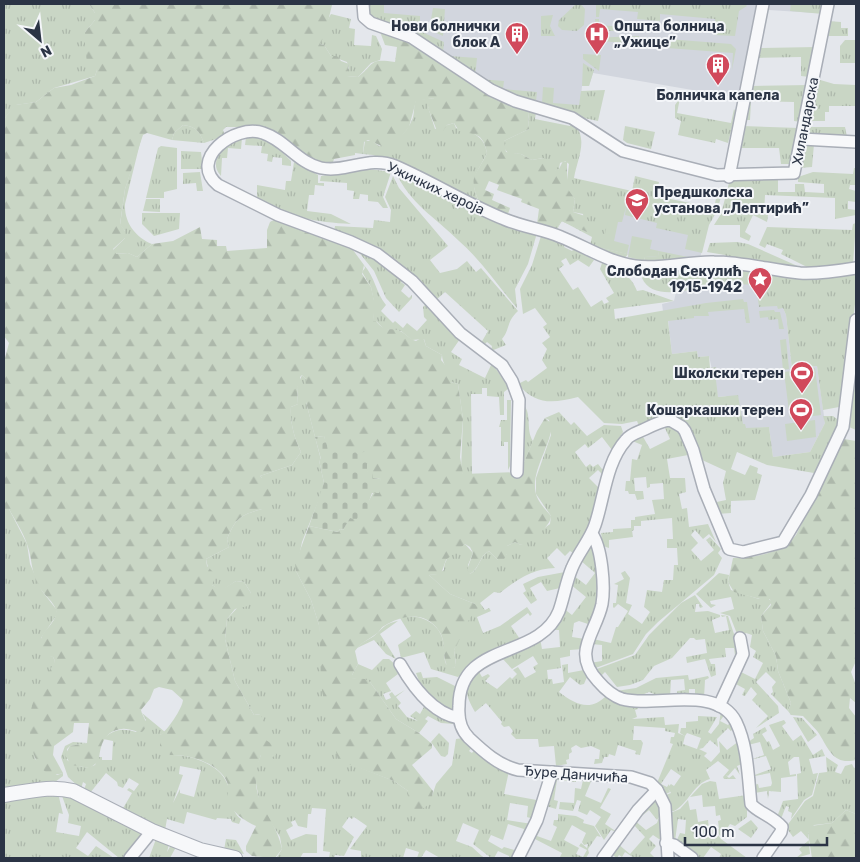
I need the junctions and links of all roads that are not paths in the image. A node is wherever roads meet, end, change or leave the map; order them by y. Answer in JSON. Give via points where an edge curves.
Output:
{"nodes":[{"id":1,"x":363,"y":4,"type":"edge"},
{"id":2,"x":763,"y":4,"type":"edge"},
{"id":3,"x":828,"y":4,"type":"edge"},
{"id":4,"x":802,"y":140,"type":"junction"},
{"id":5,"x":856,"y":142,"type":"edge"},
{"id":6,"x":729,"y":176,"type":"junction"},
{"id":7,"x":856,"y":268,"type":"edge"},
{"id":8,"x":856,"y":320,"type":"edge"},
{"id":9,"x":517,"y":472,"type":"dead end"},
{"id":10,"x":592,"y":534,"type":"junction"},
{"id":11,"x":740,"y":638,"type":"dead end"},
{"id":12,"x":400,"y":664,"type":"dead end"},
{"id":13,"x":719,"y":706,"type":"junction"},
{"id":14,"x":459,"y":718,"type":"junction"},
{"id":15,"x":552,"y":772,"type":"junction"},
{"id":16,"x":657,"y":790,"type":"junction"},
{"id":17,"x":4,"y":795,"type":"edge"},
{"id":18,"x":152,"y":831,"type":"junction"},
{"id":19,"x":666,"y":843,"type":"junction"},
{"id":20,"x":130,"y":858,"type":"edge"},
{"id":21,"x":236,"y":858,"type":"edge"},
{"id":22,"x":518,"y":858,"type":"edge"},
{"id":23,"x":603,"y":858,"type":"edge"},
{"id":24,"x":668,"y":858,"type":"edge"},
{"id":25,"x":692,"y":858,"type":"edge"},
{"id":26,"x":763,"y":858,"type":"edge"}],
"edges":[{"from":1,"to":6,"type":"street","via":[[364,16],[371,23],[411,37],[491,90],[515,101],[566,116],[623,151]]},
{"from":2,"to":6,"type":"street"},
{"from":3,"to":4,"type":"street","name":"Хиландарска"},
{"from":4,"to":5,"type":"street"},
{"from":4,"to":6,"type":"street","name":"Хиландарска","via":[[793,174]]},
{"from":7,"to":9,"type":"street","name":"Ужичких хероја","via":[[802,273],[714,262],[647,267],[629,265],[600,256],[560,236],[506,220],[393,165],[367,162],[320,168],[257,130],[238,133],[220,144],[212,154],[209,166],[211,177],[218,185],[278,215],[377,254],[425,293],[460,333],[502,365],[519,400]]},
{"from":8,"to":10,"type":"street","via":[[844,427],[811,495],[783,542],[743,552],[729,549],[685,432],[677,423],[666,420],[633,434],[623,444],[606,482]]},
{"from":10,"to":13,"type":"street","via":[[598,545],[603,592],[600,611],[586,645],[590,671],[605,688],[621,698],[701,701]]},
{"from":10,"to":14,"type":"street","via":[[572,568],[555,618],[527,643],[491,655],[470,673],[460,691]]},
{"from":11,"to":13,"type":"street","via":[[743,654]]},
{"from":12,"to":14,"type":"street","via":[[409,680],[427,699],[445,713]]},
{"from":13,"to":26,"type":"street","via":[[731,714],[740,731],[751,804],[782,827]]},
{"from":14,"to":15,"type":"street","name":"Ђуре Даничића","via":[[467,736],[500,764],[518,770]]},
{"from":15,"to":16,"type":"street","name":"Ђуре Даничића","via":[[632,777],[650,783]]},
{"from":15,"to":22,"type":"street","via":[[537,820]]},
{"from":16,"to":19,"type":"street","via":[[665,806]]},
{"from":16,"to":23,"type":"street"},
{"from":17,"to":18,"type":"street","via":[[64,789],[90,798]]},
{"from":18,"to":20,"type":"street"},
{"from":18,"to":21,"type":"street","via":[[200,850]]},
{"from":19,"to":24,"type":"street"},
{"from":19,"to":25,"type":"street"}]}
